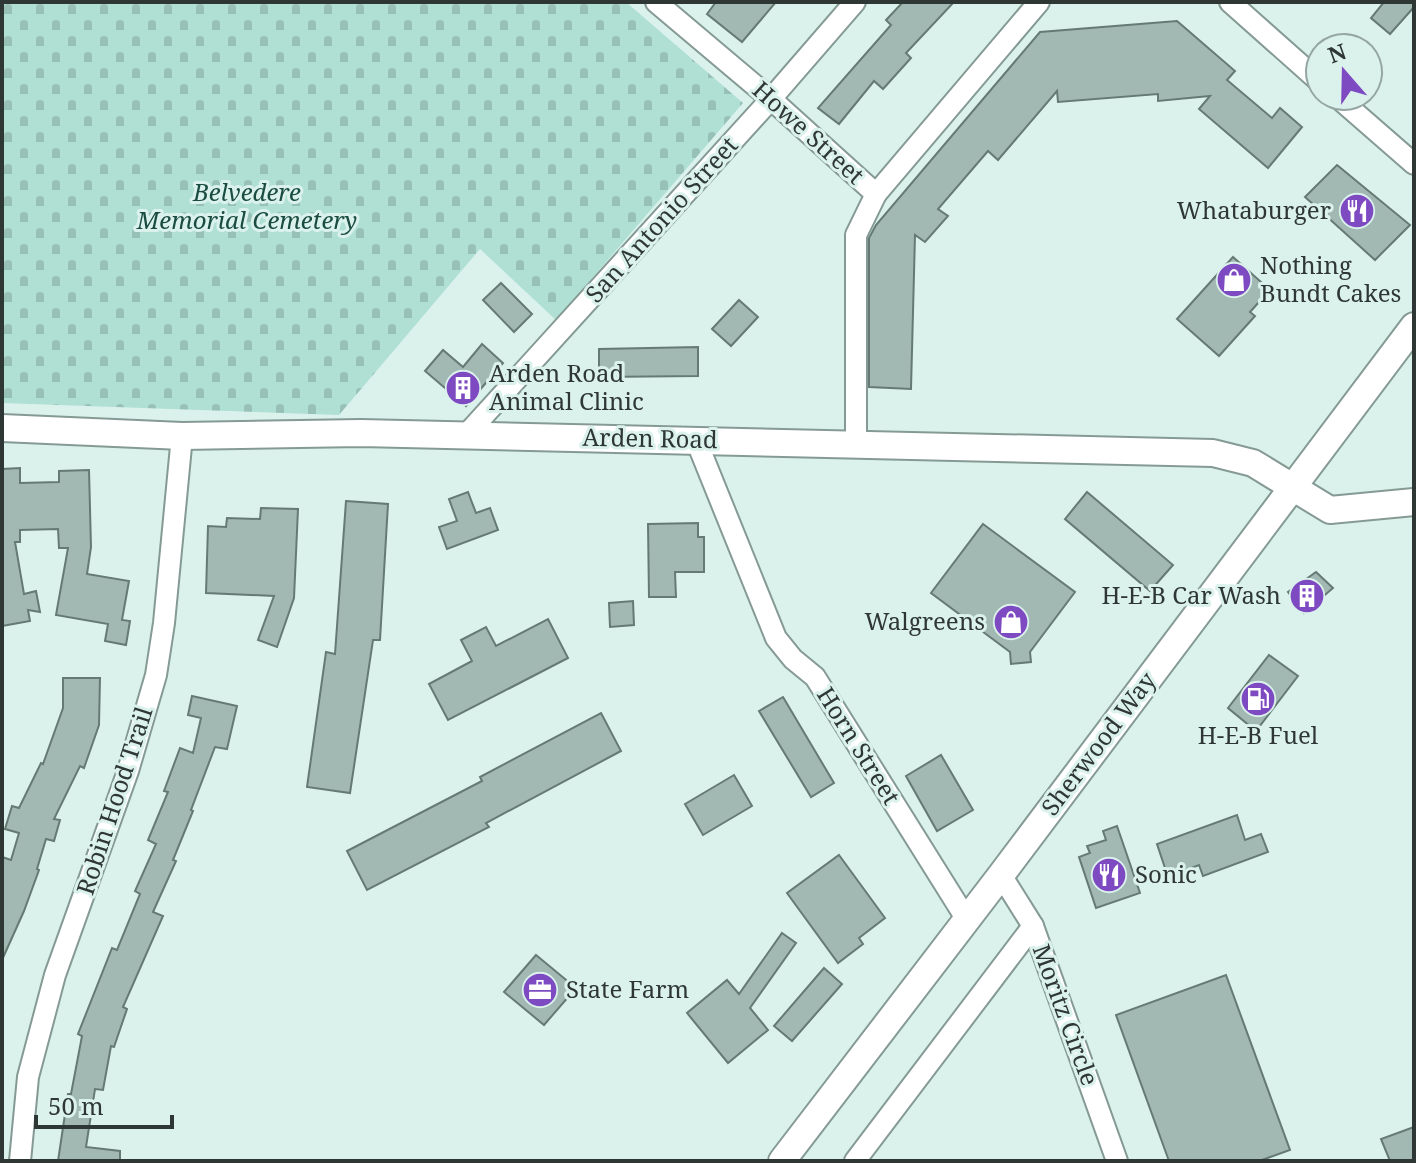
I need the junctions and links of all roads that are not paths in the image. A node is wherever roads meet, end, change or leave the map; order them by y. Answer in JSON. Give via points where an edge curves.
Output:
{"nodes":[{"id":1,"x":656,"y":2,"type":"edge"},
{"id":2,"x":855,"y":2,"type":"edge"},
{"id":3,"x":1039,"y":2,"type":"edge"},
{"id":4,"x":1230,"y":2,"type":"edge"},
{"id":5,"x":1304,"y":68,"type":"edge"},
{"id":6,"x":771,"y":99,"type":"junction"},
{"id":7,"x":1354,"y":112,"type":"edge"},
{"id":8,"x":1414,"y":164,"type":"edge"},
{"id":9,"x":876,"y":194,"type":"junction"},
{"id":10,"x":1414,"y":326,"type":"edge"},
{"id":11,"x":2,"y":428,"type":"edge"},
{"id":12,"x":466,"y":435,"type":"junction"},
{"id":13,"x":182,"y":436,"type":"junction"},
{"id":14,"x":696,"y":440,"type":"junction"},
{"id":15,"x":856,"y":443,"type":"junction"},
{"id":16,"x":1290,"y":488,"type":"junction"},
{"id":17,"x":1414,"y":502,"type":"edge"},
{"id":18,"x":1001,"y":875,"type":"junction"},
{"id":19,"x":967,"y":920,"type":"junction"},
{"id":20,"x":1033,"y":926,"type":"junction"},
{"id":21,"x":20,"y":1161,"type":"edge"},
{"id":22,"x":782,"y":1161,"type":"edge"},
{"id":23,"x":855,"y":1161,"type":"edge"},
{"id":24,"x":1117,"y":1161,"type":"edge"}],
"edges":[{"from":1,"to":6,"type":"street","name":"Howe Street"},
{"from":2,"to":6,"type":"street","name":"San Antonio Street"},
{"from":3,"to":9,"type":"street"},
{"from":4,"to":5,"type":"street"},
{"from":6,"to":9,"type":"street","name":"Howe Street"},
{"from":6,"to":12,"type":"street","name":"San Antonio Street"},
{"from":7,"to":8,"type":"street"},
{"from":9,"to":15,"type":"street","name":"Howe Street","via":[[856,235]]},
{"from":10,"to":16,"type":"main road","name":"Sherwood Way"},
{"from":11,"to":13,"type":"main road","name":"Arden Road"},
{"from":12,"to":13,"type":"main road","name":"Arden Road"},
{"from":12,"to":14,"type":"main road","name":"Arden Road"},
{"from":13,"to":21,"type":"street","name":"Robin Hood Trail","via":[[156,675],[128,771],[55,975],[28,1077]]},
{"from":14,"to":15,"type":"main road","name":"Arden Road"},
{"from":14,"to":19,"type":"street","name":"Horn Street","via":[[776,638],[815,677]]},
{"from":15,"to":16,"type":"main road","name":"Arden Road","via":[[1213,453],[1253,463]]},
{"from":16,"to":17,"type":"main road","name":"Arden Road","via":[[1330,510]]},
{"from":16,"to":18,"type":"main road","name":"Sherwood Way"},
{"from":18,"to":19,"type":"main road","name":"Sherwood Way"},
{"from":18,"to":20,"type":"street","name":"Moritz Circle"},
{"from":19,"to":22,"type":"main road","name":"Sherwood Way"},
{"from":20,"to":23,"type":"street"},
{"from":20,"to":24,"type":"street","name":"Moritz Circle"}]}
